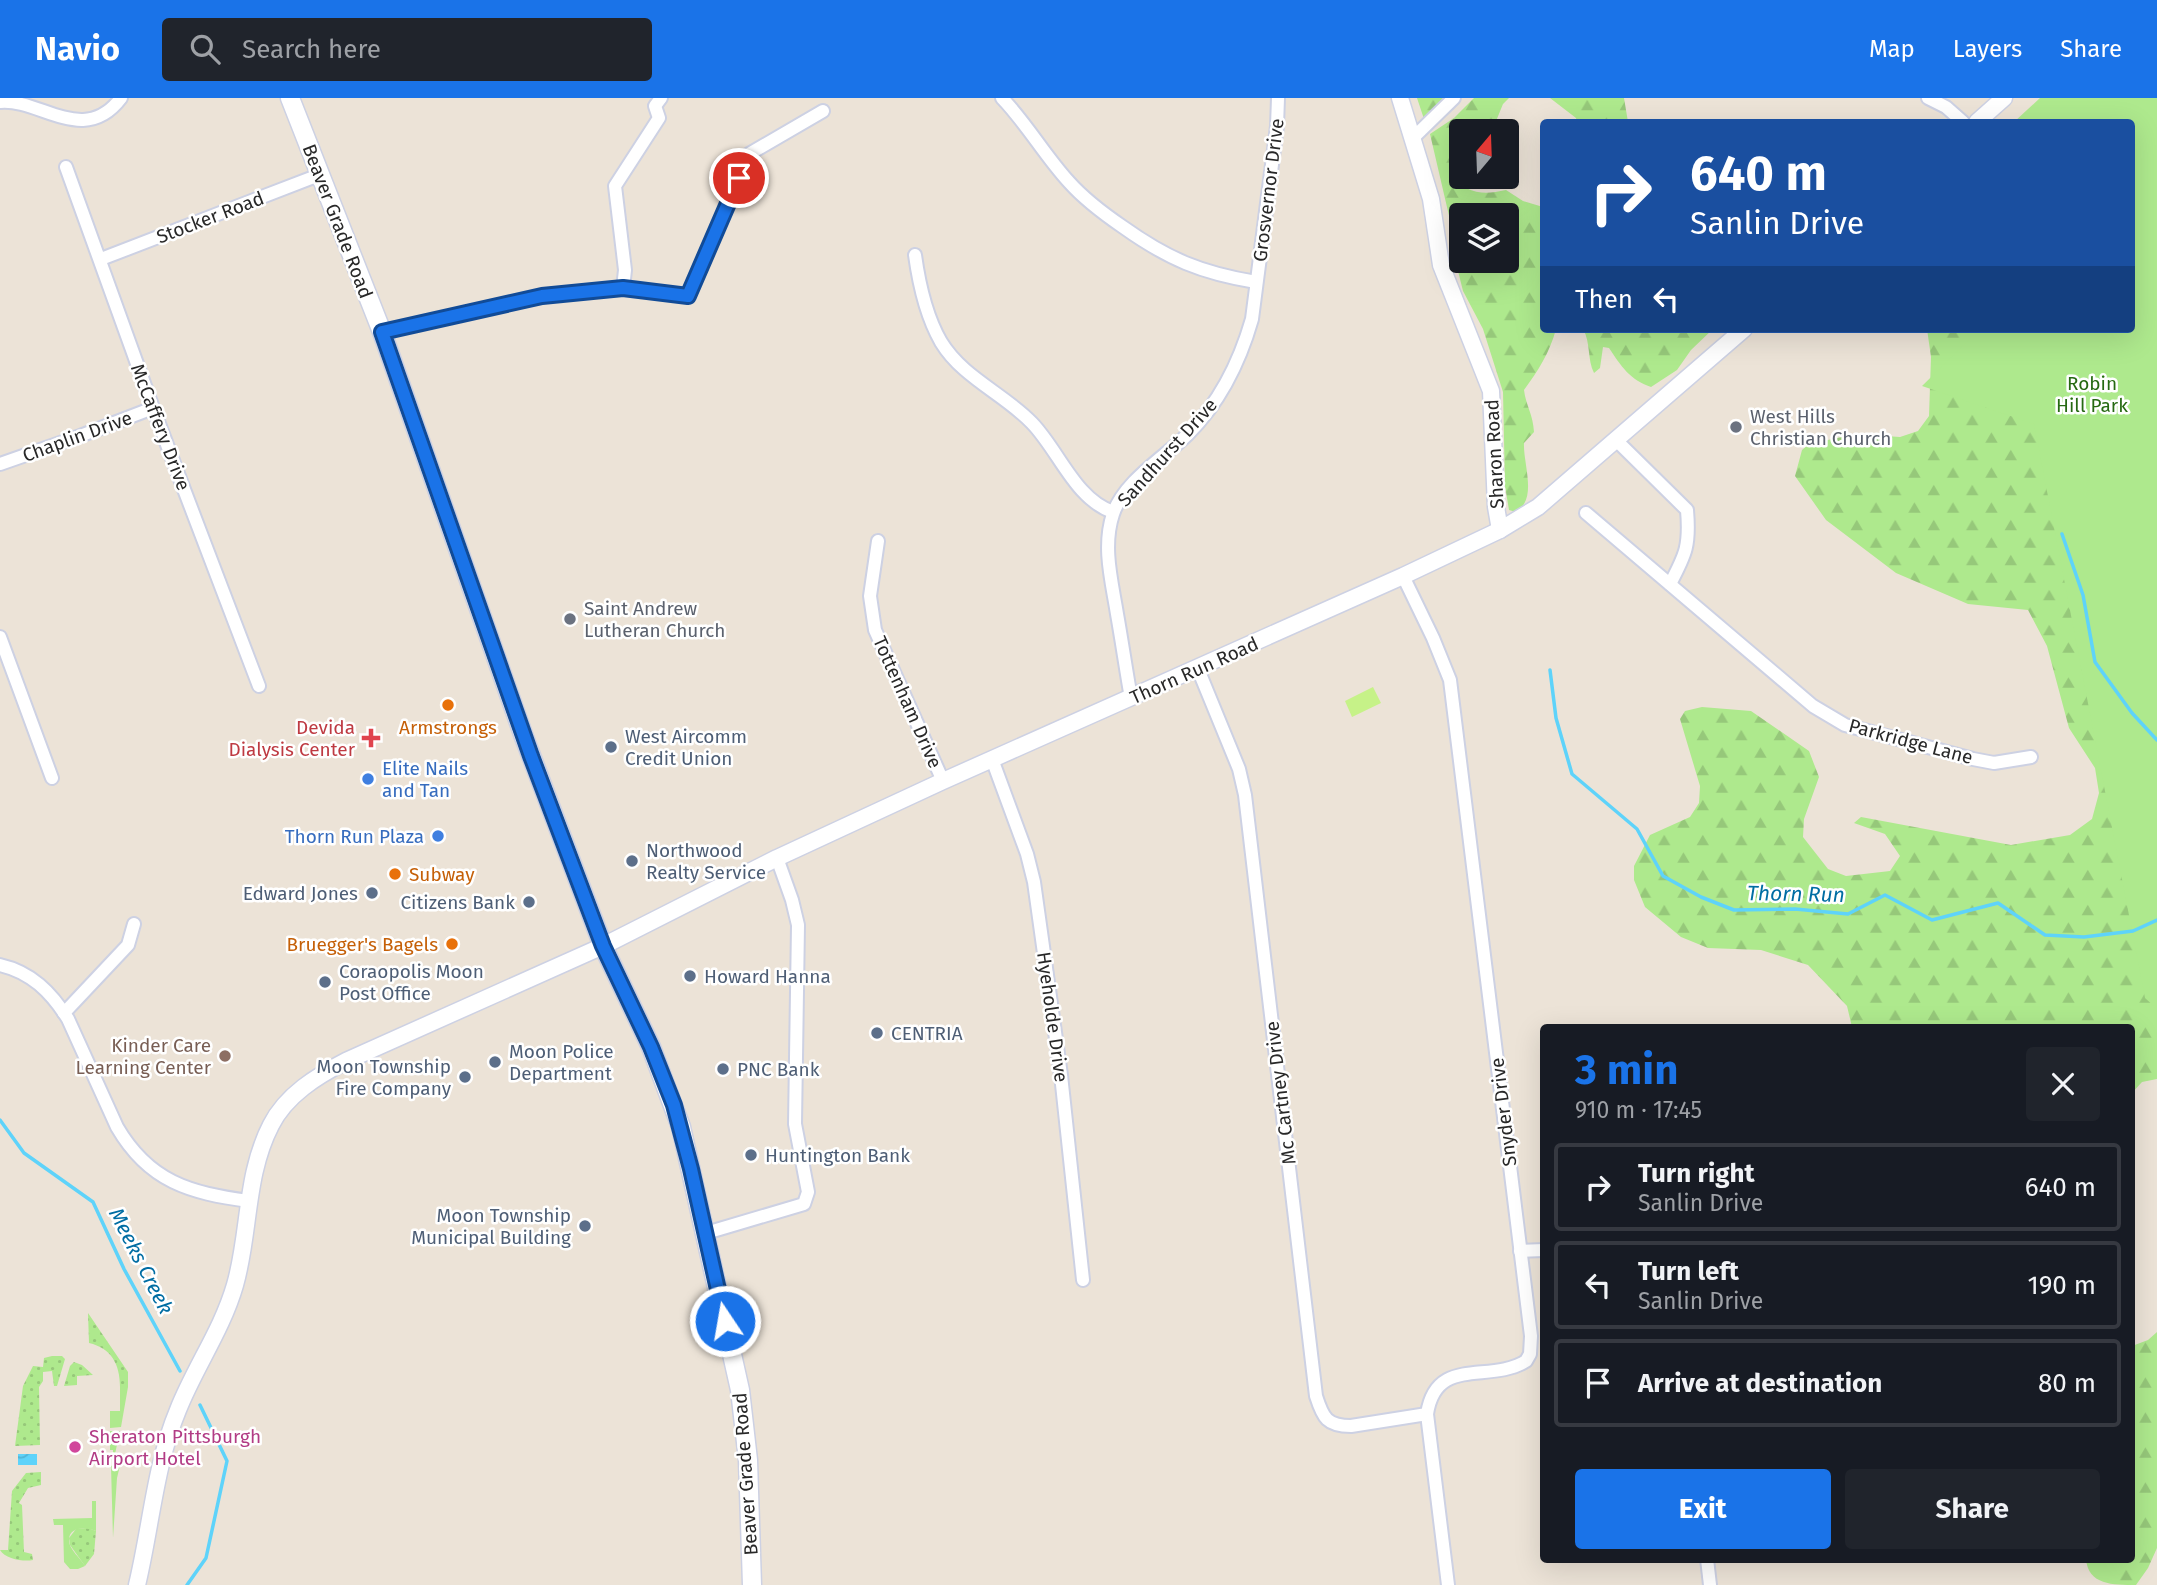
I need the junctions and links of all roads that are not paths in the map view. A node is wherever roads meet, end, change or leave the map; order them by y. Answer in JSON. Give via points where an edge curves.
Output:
{"nodes":[{"id":1,"x":121,"y":98,"type":"edge"},
{"id":2,"x":290,"y":98,"type":"edge"},
{"id":3,"x":661,"y":98,"type":"edge"},
{"id":4,"x":1002,"y":98,"type":"edge"},
{"id":5,"x":1278,"y":98,"type":"edge"},
{"id":6,"x":1400,"y":98,"type":"edge"},
{"id":7,"x":1454,"y":98,"type":"edge"},
{"id":8,"x":1928,"y":98,"type":"edge"},
{"id":9,"x":2004,"y":98,"type":"edge"},
{"id":10,"x":0,"y":102,"type":"edge"},
{"id":11,"x":823,"y":111,"type":"dead end"},
{"id":12,"x":1959,"y":119,"type":"edge"},
{"id":13,"x":1980,"y":119,"type":"edge"},
{"id":14,"x":1414,"y":137,"type":"junction"},
{"id":15,"x":66,"y":167,"type":"dead end"},
{"id":16,"x":319,"y":175,"type":"junction"},
{"id":17,"x":915,"y":255,"type":"dead end"},
{"id":18,"x":101,"y":259,"type":"junction"},
{"id":19,"x":1256,"y":282,"type":"junction"},
{"id":20,"x":623,"y":288,"type":"junction"},
{"id":21,"x":382,"y":332,"type":"junction"},
{"id":22,"x":1739,"y":333,"type":"edge"},
{"id":23,"x":153,"y":408,"type":"junction"},
{"id":24,"x":1616,"y":440,"type":"junction"},
{"id":25,"x":0,"y":464,"type":"edge"},
{"id":26,"x":1114,"y":512,"type":"junction"},
{"id":27,"x":1586,"y":513,"type":"dead end"},
{"id":28,"x":1500,"y":530,"type":"junction"},
{"id":29,"x":878,"y":541,"type":"dead end"},
{"id":30,"x":1403,"y":576,"type":"junction"},
{"id":31,"x":1670,"y":584,"type":"junction"},
{"id":32,"x":0,"y":637,"type":"edge"},
{"id":33,"x":1198,"y":668,"type":"junction"},
{"id":34,"x":259,"y":686,"type":"dead end"},
{"id":35,"x":1131,"y":698,"type":"junction"},
{"id":36,"x":2031,"y":757,"type":"dead end"},
{"id":37,"x":992,"y":760,"type":"junction"},
{"id":38,"x":52,"y":778,"type":"dead end"},
{"id":39,"x":943,"y":781,"type":"junction"},
{"id":40,"x":777,"y":858,"type":"junction"},
{"id":41,"x":134,"y":924,"type":"dead end"},
{"id":42,"x":603,"y":946,"type":"junction"},
{"id":43,"x":0,"y":965,"type":"edge"},
{"id":44,"x":64,"y":1013,"type":"junction"},
{"id":45,"x":249,"y":1201,"type":"junction"},
{"id":46,"x":706,"y":1233,"type":"junction"},
{"id":47,"x":1540,"y":1250,"type":"edge"},
{"id":48,"x":1520,"y":1251,"type":"junction"},
{"id":49,"x":1083,"y":1280,"type":"dead end"},
{"id":50,"x":1427,"y":1414,"type":"junction"},
{"id":51,"x":1707,"y":1563,"type":"edge"},
{"id":52,"x":137,"y":1585,"type":"edge"},
{"id":53,"x":752,"y":1585,"type":"edge"},
{"id":54,"x":1448,"y":1585,"type":"edge"},
{"id":55,"x":1710,"y":1585,"type":"edge"}],
"edges":[{"from":1,"to":10,"type":"street","via":[[108,111],[88,119]]},
{"from":2,"to":16,"type":"main road","name":"Beaver Grade Road"},
{"from":3,"to":20,"type":"street","via":[[655,106],[659,118],[615,186]]},
{"from":4,"to":19,"type":"street","via":[[1068,181],[1111,219],[1174,260],[1226,278]]},
{"from":5,"to":19,"type":"street","name":"Grosvernor Drive"},
{"from":6,"to":14,"type":"street","name":"Sharon Road"},
{"from":7,"to":14,"type":"street"},
{"from":8,"to":12,"type":"street"},
{"from":9,"to":13,"type":"street"},
{"from":11,"to":20,"type":"street","via":[[750,154],[688,296]]},
{"from":14,"to":28,"type":"street","name":"Sharon Road","via":[[1431,199],[1441,265],[1491,391]]},
{"from":15,"to":18,"type":"street","name":"McCaffery Drive"},
{"from":16,"to":18,"type":"street","name":"Stocker Road"},
{"from":16,"to":21,"type":"main road","name":"Beaver Grade Road"},
{"from":17,"to":26,"type":"street","via":[[929,314],[947,351],[964,370],[1031,422],[1089,497]]},
{"from":18,"to":23,"type":"street","name":"McCaffery Drive"},
{"from":19,"to":26,"type":"street","name":"Sandhurst Drive","via":[[1244,346],[1224,387],[1200,421],[1136,480]]},
{"from":20,"to":21,"type":"street","via":[[542,296]]},
{"from":21,"to":42,"type":"main road","name":"Beaver Grade Road","via":[[524,737]]},
{"from":22,"to":24,"type":"street","name":"Thorn Run Road"},
{"from":23,"to":25,"type":"street","name":"Chaplin Drive"},
{"from":23,"to":34,"type":"street","name":"McCaffery Drive"},
{"from":24,"to":28,"type":"street","name":"Thorn Run Road","via":[[1538,508]]},
{"from":24,"to":31,"type":"street","via":[[1687,510],[1685,557]]},
{"from":26,"to":35,"type":"street","name":"Sandhurst Drive","via":[[1108,558]]},
{"from":27,"to":31,"type":"street","name":"Parkridge Lane"},
{"from":28,"to":30,"type":"street","name":"Thorn Run Road"},
{"from":29,"to":39,"type":"street","name":"Tottenham Drive","via":[[870,596],[876,630]]},
{"from":30,"to":33,"type":"street","name":"Thorn Run Road"},
{"from":30,"to":48,"type":"street","name":"Snyder Drive","via":[[1450,680]]},
{"from":31,"to":36,"type":"street","name":"Parkridge Lane","via":[[1813,706],[1845,725],[1994,763]]},
{"from":32,"to":38,"type":"street"},
{"from":33,"to":35,"type":"street","name":"Thorn Run Road"},
{"from":33,"to":50,"type":"street","name":"Mc Cartney Drive","via":[[1245,795],[1316,1396],[1330,1423],[1340,1426]]},
{"from":35,"to":37,"type":"street","name":"Thorn Run Road"},
{"from":37,"to":39,"type":"street","name":"Thorn Run Road"},
{"from":37,"to":49,"type":"street","name":"Hyeholde Drive","via":[[1034,882]]},
{"from":39,"to":40,"type":"street","name":"Thorn Run Road"},
{"from":40,"to":42,"type":"street","name":"Thorn Run Road"},
{"from":40,"to":46,"type":"street","via":[[798,925],[795,1124],[808,1192],[804,1204]]},
{"from":41,"to":44,"type":"street","via":[[128,945]]},
{"from":42,"to":45,"type":"street","name":"Thorn Run Road","via":[[346,1060],[315,1079],[289,1101],[272,1124],[257,1161]]},
{"from":42,"to":46,"type":"main road","name":"Beaver Grade Road","via":[[674,1105]]},
{"from":43,"to":44,"type":"street","via":[[34,980]]},
{"from":44,"to":45,"type":"street","via":[[117,1127],[136,1154],[185,1188]]},
{"from":45,"to":52,"type":"street","name":"Thorn Run Road","via":[[228,1307],[167,1441]]},
{"from":46,"to":53,"type":"main road","name":"Beaver Grade Road","via":[[744,1416]]},
{"from":47,"to":48,"type":"street"},
{"from":48,"to":50,"type":"street","name":"Snyder Drive","via":[[1530,1354],[1509,1369],[1444,1380],[1433,1392]]},
{"from":50,"to":54,"type":"street"},
{"from":51,"to":55,"type":"street"}]}
